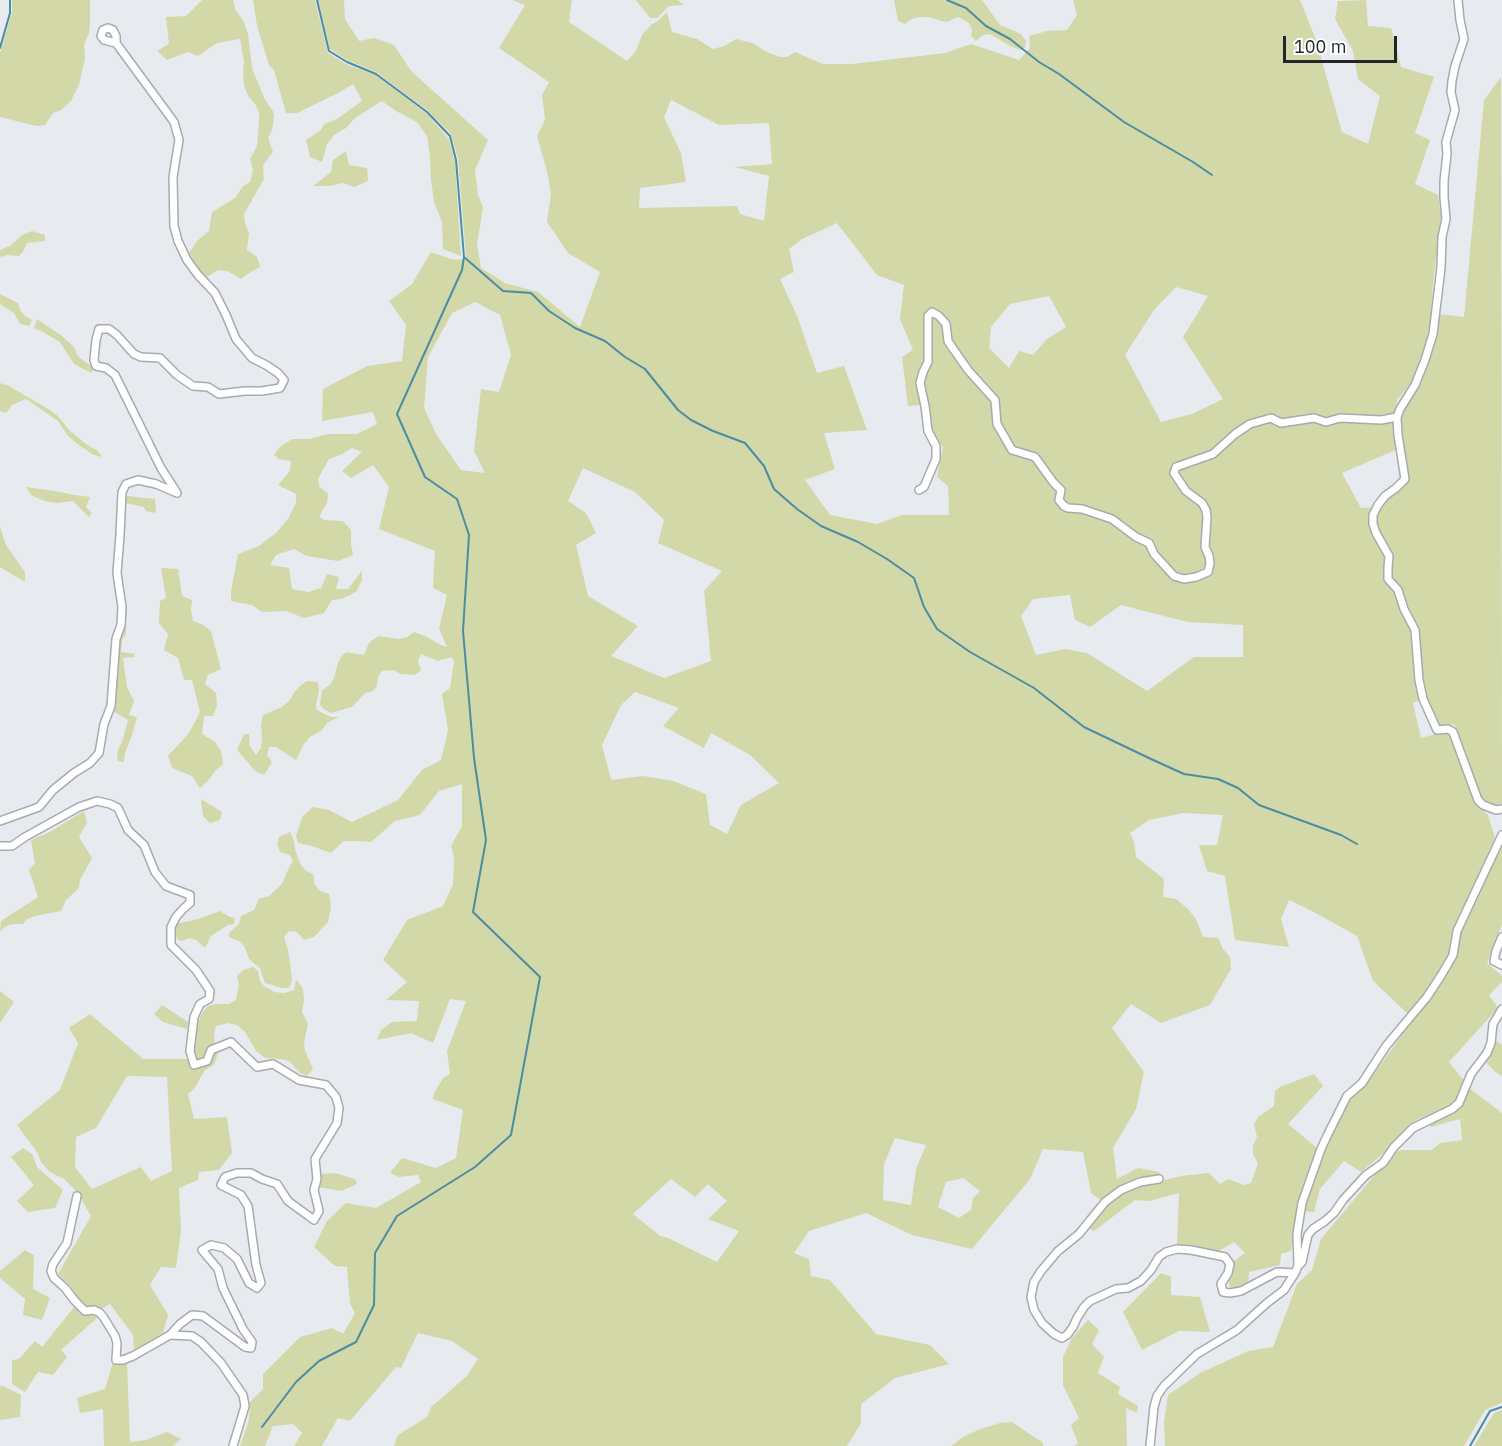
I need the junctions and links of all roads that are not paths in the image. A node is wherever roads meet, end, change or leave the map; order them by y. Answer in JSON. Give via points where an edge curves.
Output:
{"nodes":[{"id":1,"x":1458,"y":0,"type":"edge"},
{"id":2,"x":116,"y":43,"type":"dead end"},
{"id":3,"x":1397,"y":417,"type":"junction"},
{"id":4,"x":920,"y":490,"type":"dead end"},
{"id":5,"x":1502,"y":808,"type":"edge"},
{"id":6,"x":0,"y":821,"type":"edge"},
{"id":7,"x":1502,"y":835,"type":"edge"},
{"id":8,"x":0,"y":846,"type":"edge"},
{"id":9,"x":1502,"y":937,"type":"edge"},
{"id":10,"x":1502,"y":965,"type":"edge"},
{"id":11,"x":1502,"y":1009,"type":"edge"},
{"id":12,"x":1159,"y":1179,"type":"dead end"},
{"id":13,"x":77,"y":1196,"type":"dead end"},
{"id":14,"x":1297,"y":1270,"type":"junction"},
{"id":15,"x":170,"y":1335,"type":"junction"},
{"id":16,"x":233,"y":1446,"type":"edge"},
{"id":17,"x":1150,"y":1446,"type":"edge"}],
"edges":[{"from":1,"to":3,"type":"street","via":[[1464,39],[1452,81],[1455,110],[1446,142],[1446,219],[1433,334],[1415,385]]},
{"from":2,"to":6,"type":"street","via":[[174,122],[179,140],[173,177],[174,226],[187,260],[215,293],[236,339],[252,358],[284,380],[280,388],[219,394],[208,387],[192,386],[160,358],[134,354],[109,329],[99,329],[93,360],[96,366],[115,375],[177,493],[138,480],[126,484],[122,492],[117,573],[121,625],[116,639],[111,706],[99,753],[53,790],[39,807]]},
{"from":3,"to":4,"type":"street","via":[[1340,418],[1326,422],[1314,418],[1281,423],[1271,418],[1250,424],[1213,454],[1176,467],[1174,473],[1186,491],[1206,510],[1204,547],[1210,563],[1209,572],[1184,579],[1174,576],[1149,543],[1112,519],[1064,506],[1059,500],[1061,490],[1035,457],[1012,450],[997,424],[995,400],[948,341],[946,324],[932,312],[928,316],[928,363],[920,383],[936,459]]},
{"from":3,"to":5,"type":"street","via":[[1405,479],[1378,505],[1373,524],[1389,556],[1389,579],[1398,590],[1415,630],[1419,680],[1433,722],[1437,730],[1453,732],[1478,801],[1496,810]]},
{"from":7,"to":14,"type":"street","via":[[1457,931],[1453,955],[1442,974],[1362,1083],[1347,1096],[1328,1134],[1302,1203]]},
{"from":8,"to":15,"type":"street","via":[[12,846],[79,807],[97,801],[118,808],[128,830],[144,844],[154,872],[166,886],[190,895],[189,903],[171,927],[171,945],[210,991],[209,999],[200,1004],[194,1017],[190,1051],[194,1065],[207,1061],[211,1050],[231,1042],[257,1066],[273,1064],[299,1080],[326,1085],[336,1097],[338,1123],[315,1159],[314,1190],[319,1211],[314,1220],[288,1201],[277,1184],[251,1173],[225,1177],[221,1185],[241,1195],[248,1206],[261,1283],[257,1288],[249,1283],[237,1259],[224,1248],[211,1245],[202,1250],[218,1269],[223,1288],[252,1342],[251,1348],[244,1347],[203,1316],[192,1315]]},
{"from":9,"to":10,"type":"street","via":[[1494,961]]},
{"from":11,"to":14,"type":"street","via":[[1493,1024],[1487,1053],[1471,1074],[1459,1103],[1413,1128],[1334,1214],[1313,1229]]},
{"from":12,"to":14,"type":"street","via":[[1140,1182],[1104,1202],[1079,1234],[1041,1271],[1031,1297],[1042,1323],[1054,1334],[1062,1338],[1067,1335],[1090,1301],[1141,1281],[1159,1257],[1176,1249],[1226,1257],[1230,1264],[1221,1284],[1223,1292],[1241,1291],[1277,1272]]},
{"from":13,"to":15,"type":"street","via":[[67,1243],[52,1264],[54,1278],[85,1311],[94,1310],[104,1318],[115,1335],[116,1360],[133,1356]]},
{"from":14,"to":17,"type":"street","via":[[1284,1290],[1237,1330],[1197,1354],[1164,1386],[1154,1407]]},
{"from":15,"to":16,"type":"street","via":[[192,1336],[201,1342],[243,1395],[245,1406]]}]}
